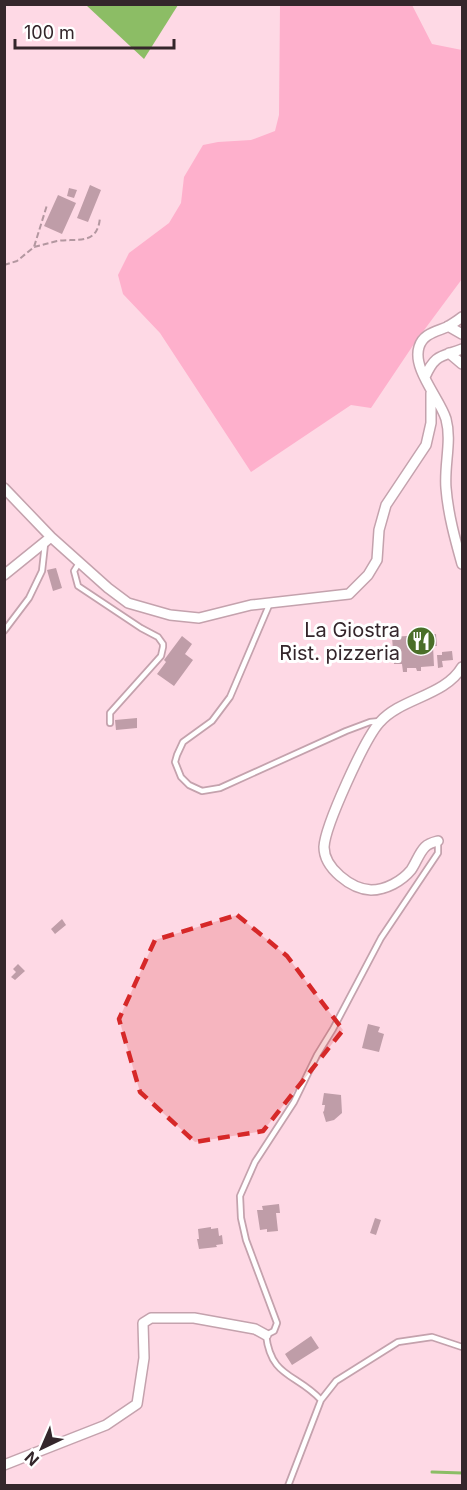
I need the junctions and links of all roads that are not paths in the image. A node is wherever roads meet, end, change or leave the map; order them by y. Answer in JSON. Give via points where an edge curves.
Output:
{"nodes":[{"id":1,"x":462,"y":317,"type":"edge"},
{"id":2,"x":448,"y":326,"type":"junction"},
{"id":3,"x":462,"y":334,"type":"edge"},
{"id":4,"x":462,"y":349,"type":"edge"},
{"id":5,"x":449,"y":353,"type":"junction"},
{"id":6,"x":462,"y":364,"type":"edge"},
{"id":7,"x":425,"y":377,"type":"junction"},
{"id":8,"x":432,"y":393,"type":"junction"},
{"id":9,"x":4,"y":488,"type":"edge"},
{"id":10,"x":48,"y":539,"type":"junction"},
{"id":11,"x":79,"y":563,"type":"junction"},
{"id":12,"x":462,"y":564,"type":"edge"},
{"id":13,"x":4,"y":575,"type":"edge"},
{"id":14,"x":270,"y":603,"type":"junction"},
{"id":15,"x":4,"y":631,"type":"edge"},
{"id":16,"x":462,"y":667,"type":"edge"},
{"id":17,"x":380,"y":721,"type":"junction"},
{"id":18,"x":110,"y":723,"type":"dead end"},
{"id":19,"x":438,"y":842,"type":"joint"},
{"id":20,"x":266,"y":1335,"type":"junction"},
{"id":21,"x":462,"y":1347,"type":"edge"},
{"id":22,"x":321,"y":1400,"type":"junction"},
{"id":23,"x":4,"y":1465,"type":"edge"},
{"id":24,"x":288,"y":1485,"type":"edge"}],
"edges":[{"from":1,"to":2,"type":"street"},
{"from":2,"to":3,"type":"street"},
{"from":2,"to":7,"type":"street","via":[[434,331],[419,345],[419,365]]},
{"from":4,"to":5,"type":"street"},
{"from":5,"to":6,"type":"street"},
{"from":5,"to":7,"type":"street","via":[[430,364]]},
{"from":7,"to":8,"type":"street"},
{"from":8,"to":12,"type":"street","via":[[448,426],[446,487]]},
{"from":8,"to":14,"type":"street","via":[[426,445],[386,505],[377,560],[368,575],[349,594]]},
{"from":9,"to":10,"type":"street"},
{"from":10,"to":11,"type":"street"},
{"from":10,"to":13,"type":"street"},
{"from":10,"to":15,"type":"lane","via":[[42,571],[29,598]]},
{"from":11,"to":14,"type":"street","via":[[128,603],[170,615],[199,618]]},
{"from":11,"to":18,"type":"lane","via":[[75,571],[78,586],[163,644],[161,656],[110,712]]},
{"from":14,"to":17,"type":"lane","via":[[230,697],[212,721],[183,742],[177,755],[175,762],[189,785],[202,791],[220,788],[346,731]]},
{"from":16,"to":17,"type":"street","via":[[444,685]]},
{"from":17,"to":19,"type":"street","via":[[353,770],[326,837],[324,848],[331,867],[358,886],[371,890],[388,887],[410,871],[425,847]]},
{"from":19,"to":20,"type":"lane","via":[[438,853],[381,938],[294,1101],[255,1162],[240,1196],[246,1240],[277,1323],[274,1331]]},
{"from":20,"to":22,"type":"lane","via":[[275,1365]]},
{"from":20,"to":23,"type":"street","via":[[255,1329],[194,1318],[151,1318],[142,1323],[144,1358],[136,1404],[106,1425]]},
{"from":21,"to":22,"type":"lane","via":[[432,1337],[398,1342],[336,1381]]},
{"from":22,"to":24,"type":"lane"}]}
